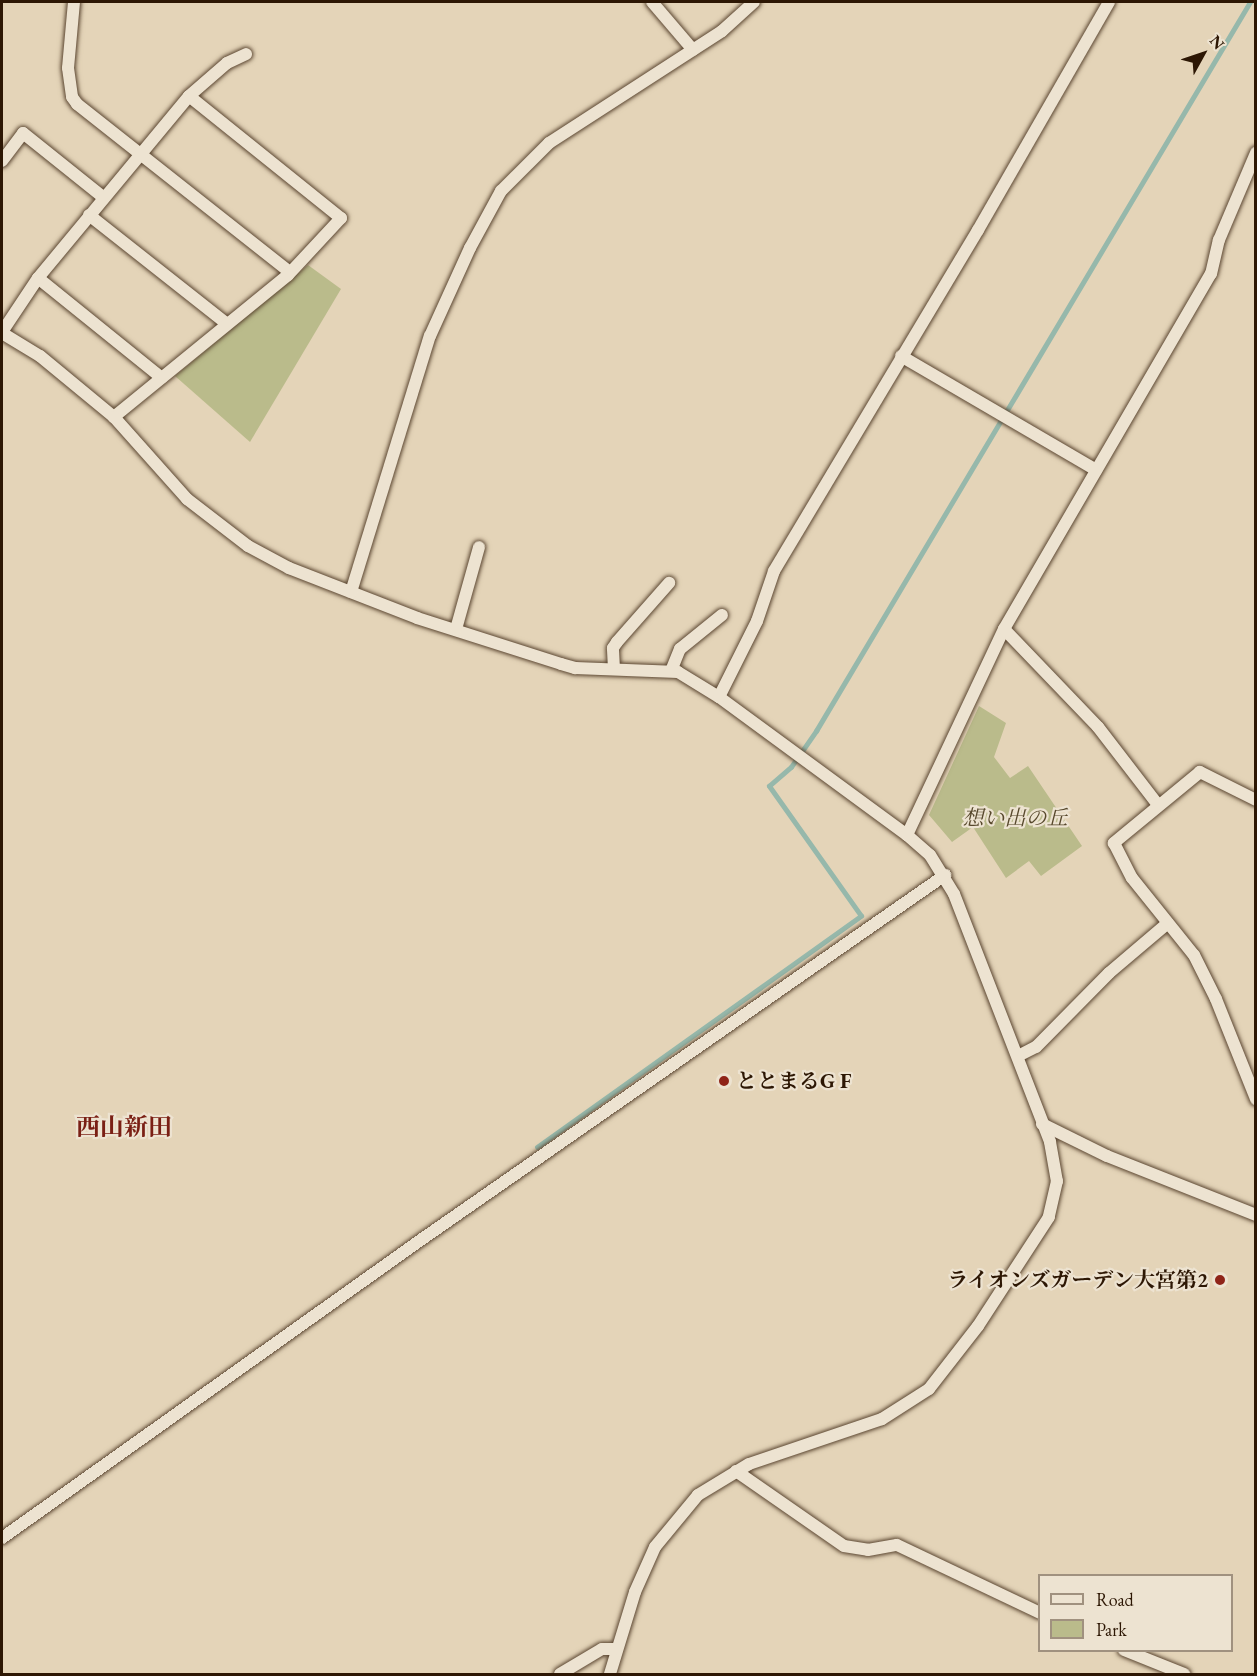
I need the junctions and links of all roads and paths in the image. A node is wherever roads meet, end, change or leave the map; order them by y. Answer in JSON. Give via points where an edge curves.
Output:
{"nodes":[{"id":1,"x":74,"y":2,"type":"edge"},
{"id":2,"x":652,"y":2,"type":"edge"},
{"id":3,"x":754,"y":2,"type":"edge"},
{"id":4,"x":1109,"y":2,"type":"edge"},
{"id":5,"x":693,"y":50,"type":"junction"},
{"id":6,"x":246,"y":54,"type":"dead end"},
{"id":7,"x":189,"y":96,"type":"junction"},
{"id":8,"x":1256,"y":153,"type":"edge"},
{"id":9,"x":138,"y":154,"type":"junction"},
{"id":10,"x":2,"y":161,"type":"edge"},
{"id":11,"x":103,"y":197,"type":"junction"},
{"id":12,"x":89,"y":215,"type":"junction"},
{"id":13,"x":290,"y":272,"type":"junction"},
{"id":14,"x":38,"y":278,"type":"junction"},
{"id":15,"x":227,"y":324,"type":"junction"},
{"id":16,"x":2,"y":333,"type":"edge"},
{"id":17,"x":901,"y":356,"type":"junction"},
{"id":18,"x":162,"y":378,"type":"junction"},
{"id":19,"x":114,"y":417,"type":"junction"},
{"id":20,"x":1096,"y":470,"type":"junction"},
{"id":21,"x":478,"y":547,"type":"dead end"},
{"id":22,"x":669,"y":583,"type":"dead end"},
{"id":23,"x":351,"y":592,"type":"junction"},
{"id":24,"x":722,"y":615,"type":"dead end"},
{"id":25,"x":456,"y":629,"type":"junction"},
{"id":26,"x":1004,"y":629,"type":"junction"},
{"id":27,"x":615,"y":669,"type":"junction"},
{"id":28,"x":671,"y":671,"type":"junction"},
{"id":29,"x":719,"y":697,"type":"junction"},
{"id":30,"x":1256,"y":800,"type":"edge"},
{"id":31,"x":1158,"y":805,"type":"junction"},
{"id":32,"x":907,"y":835,"type":"junction"},
{"id":33,"x":945,"y":875,"type":"junction"},
{"id":34,"x":1168,"y":923,"type":"junction"},
{"id":35,"x":1018,"y":1056,"type":"junction"},
{"id":36,"x":1256,"y":1099,"type":"edge"},
{"id":37,"x":1042,"y":1124,"type":"junction"},
{"id":38,"x":1256,"y":1215,"type":"edge"},
{"id":39,"x":736,"y":1471,"type":"junction"},
{"id":40,"x":2,"y":1538,"type":"edge"},
{"id":41,"x":1038,"y":1612,"type":"edge"},
{"id":42,"x":616,"y":1649,"type":"junction"},
{"id":43,"x":1129,"y":1652,"type":"edge"},
{"id":44,"x":560,"y":1674,"type":"edge"},
{"id":45,"x":610,"y":1674,"type":"edge"},
{"id":46,"x":1184,"y":1674,"type":"edge"}],
"edges":[{"from":1,"to":9,"type":"street","via":[[68,68],[72,97],[134,146]]},
{"from":2,"to":5,"type":"street"},
{"from":3,"to":5,"type":"street","via":[[737,20]]},
{"from":4,"to":17,"type":"street"},
{"from":5,"to":23,"type":"street","via":[[549,143],[501,191],[430,336]]},
{"from":6,"to":7,"type":"street","via":[[226,63]]},
{"from":7,"to":9,"type":"street"},
{"from":7,"to":13,"type":"street","via":[[341,218]]},
{"from":8,"to":20,"type":"street","via":[[1219,240],[1211,274]]},
{"from":9,"to":11,"type":"street"},
{"from":9,"to":13,"type":"street"},
{"from":10,"to":11,"type":"street","via":[[23,134]]},
{"from":11,"to":12,"type":"street"},
{"from":12,"to":14,"type":"street"},
{"from":12,"to":15,"type":"street"},
{"from":13,"to":15,"type":"street"},
{"from":14,"to":16,"type":"street"},
{"from":14,"to":18,"type":"street"},
{"from":15,"to":18,"type":"street"},
{"from":16,"to":19,"type":"street","via":[[40,356]]},
{"from":17,"to":20,"type":"street"},
{"from":17,"to":29,"type":"street","via":[[774,571],[757,621]]},
{"from":18,"to":19,"type":"street"},
{"from":19,"to":23,"type":"street","via":[[187,499],[229,533],[289,568]]},
{"from":20,"to":26,"type":"street"},
{"from":21,"to":25,"type":"street"},
{"from":22,"to":27,"type":"street","via":[[613,648]]},
{"from":23,"to":25,"type":"street"},
{"from":24,"to":28,"type":"street","via":[[680,650]]},
{"from":25,"to":27,"type":"street","via":[[575,668]]},
{"from":26,"to":31,"type":"street","via":[[1098,727]]},
{"from":26,"to":32,"type":"street"},
{"from":27,"to":28,"type":"street"},
{"from":28,"to":29,"type":"street"},
{"from":29,"to":32,"type":"street"},
{"from":30,"to":31,"type":"street","via":[[1200,772]]},
{"from":31,"to":34,"type":"street","via":[[1114,843],[1123,864]]},
{"from":32,"to":33,"type":"street"},
{"from":33,"to":35,"type":"street"},
{"from":33,"to":40,"type":"street","via":[[434,1230]]},
{"from":34,"to":35,"type":"street","via":[[1109,973],[1051,1033]]},
{"from":34,"to":36,"type":"street","via":[[1194,955],[1216,999]]},
{"from":35,"to":37,"type":"street"},
{"from":37,"to":38,"type":"street","via":[[1107,1156]]},
{"from":37,"to":39,"type":"street","via":[[1055,1161],[1057,1181],[1049,1217],[978,1326],[929,1389],[882,1419]]},
{"from":39,"to":41,"type":"street","via":[[844,1546],[868,1550],[897,1545]]},
{"from":39,"to":42,"type":"street","via":[[698,1495],[655,1547]]},
{"from":42,"to":44,"type":"street","via":[[602,1649]]},
{"from":42,"to":45,"type":"street"},
{"from":43,"to":46,"type":"street"}]}
